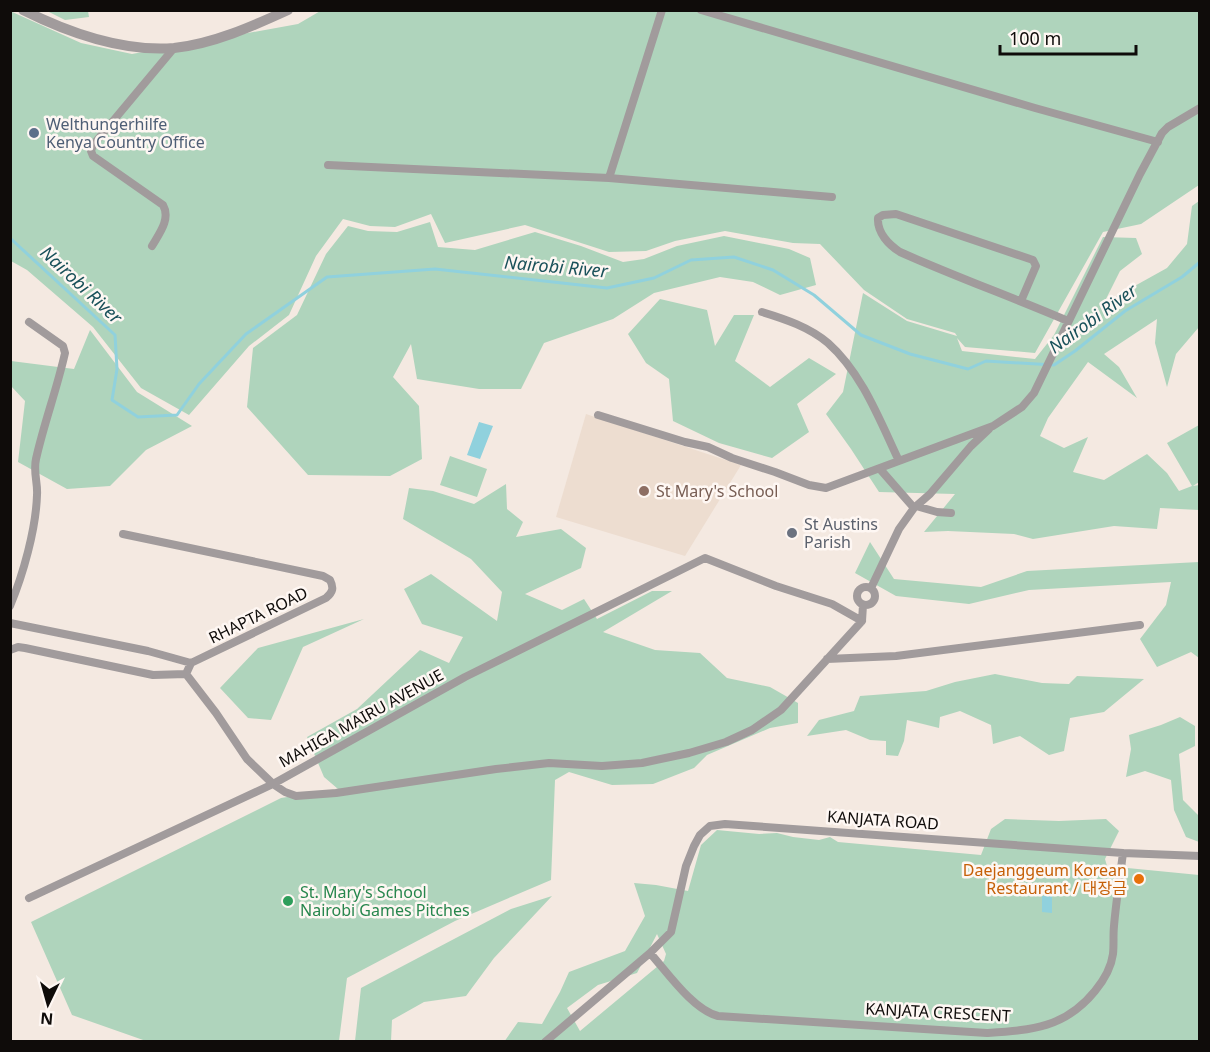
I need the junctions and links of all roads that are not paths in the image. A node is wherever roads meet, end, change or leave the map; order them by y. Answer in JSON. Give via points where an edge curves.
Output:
{"nodes":[{"id":1,"x":23,"y":10,"type":"edge"},
{"id":2,"x":288,"y":10,"type":"edge"},
{"id":3,"x":662,"y":10,"type":"edge"},
{"id":4,"x":701,"y":10,"type":"edge"},
{"id":5,"x":174,"y":48,"type":"junction"},
{"id":6,"x":1200,"y":108,"type":"edge"},
{"id":7,"x":1158,"y":142,"type":"junction"},
{"id":8,"x":328,"y":165,"type":"dead end"},
{"id":9,"x":609,"y":178,"type":"junction"},
{"id":10,"x":832,"y":197,"type":"dead end"},
{"id":11,"x":152,"y":246,"type":"dead end"},
{"id":12,"x":1021,"y":301,"type":"junction"},
{"id":13,"x":762,"y":312,"type":"dead end"},
{"id":14,"x":1068,"y":321,"type":"junction"},
{"id":15,"x":29,"y":322,"type":"dead end"},
{"id":16,"x":598,"y":415,"type":"dead end"},
{"id":17,"x":993,"y":426,"type":"junction"},
{"id":18,"x":899,"y":461,"type":"junction"},
{"id":19,"x":879,"y":468,"type":"junction"},
{"id":20,"x":915,"y":507,"type":"junction"},
{"id":21,"x":951,"y":513,"type":"dead end"},
{"id":22,"x":123,"y":534,"type":"dead end"},
{"id":23,"x":871,"y":588,"type":"junction"},
{"id":24,"x":862,"y":604,"type":"junction"},
{"id":25,"x":10,"y":606,"type":"edge"},
{"id":26,"x":862,"y":621,"type":"junction"},
{"id":27,"x":10,"y":623,"type":"edge"},
{"id":28,"x":1140,"y":625,"type":"dead end"},
{"id":29,"x":10,"y":650,"type":"edge"},
{"id":30,"x":827,"y":659,"type":"junction"},
{"id":31,"x":191,"y":663,"type":"junction"},
{"id":32,"x":186,"y":674,"type":"junction"},
{"id":33,"x":273,"y":784,"type":"junction"},
{"id":34,"x":1122,"y":853,"type":"junction"},
{"id":35,"x":1200,"y":856,"type":"edge"},
{"id":36,"x":29,"y":898,"type":"dead end"},
{"id":37,"x":650,"y":953,"type":"junction"},
{"id":38,"x":545,"y":1041,"type":"edge"}],
"edges":[{"from":1,"to":5,"type":"street","via":[[81,36]]},
{"from":2,"to":5,"type":"street","via":[[257,24]]},
{"from":3,"to":9,"type":"street"},
{"from":4,"to":7,"type":"street"},
{"from":5,"to":11,"type":"street","via":[[91,152],[163,205],[166,218]]},
{"from":6,"to":7,"type":"street","via":[[1168,127]]},
{"from":7,"to":14,"type":"street"},
{"from":8,"to":9,"type":"street"},
{"from":9,"to":10,"type":"street"},
{"from":12,"to":12,"type":"street","via":[[1036,266],[1033,260],[896,214],[883,214],[878,219],[881,233],[900,252]]},
{"from":12,"to":14,"type":"street"},
{"from":13,"to":18,"type":"street","via":[[810,331],[842,358],[856,377]]},
{"from":14,"to":17,"type":"street","via":[[1030,400]]},
{"from":15,"to":25,"type":"street","via":[[63,346],[65,353],[36,459],[37,493],[25,565]]},
{"from":16,"to":19,"type":"street","via":[[708,447],[817,487],[837,485]]},
{"from":17,"to":18,"type":"street"},
{"from":17,"to":20,"type":"street"},
{"from":18,"to":19,"type":"street"},
{"from":19,"to":20,"type":"street"},
{"from":20,"to":21,"type":"street"},
{"from":20,"to":23,"type":"street","via":[[899,529]]},
{"from":22,"to":31,"type":"street","name":"RHAPTA ROAD","via":[[330,580],[332,593],[326,598]]},
{"from":23,"to":24,"type":"street","via":[[874,600]]},
{"from":23,"to":24,"type":"street","via":[[863,587],[857,592]]},
{"from":24,"to":26,"type":"street"},
{"from":26,"to":30,"type":"street"},
{"from":26,"to":33,"type":"street","name":"MAHIGA MAIRU AVENUE","via":[[832,604],[705,558],[465,677]]},
{"from":27,"to":31,"type":"street"},
{"from":28,"to":30,"type":"street","via":[[896,656]]},
{"from":29,"to":32,"type":"street","via":[[25,648],[153,675]]},
{"from":30,"to":33,"type":"street","via":[[781,710],[752,730],[726,742],[642,764],[549,763],[296,796]]},
{"from":31,"to":32,"type":"street"},
{"from":32,"to":33,"type":"street","via":[[247,759]]},
{"from":33,"to":36,"type":"street","name":"MAHIGA MAIRU AVENUE"},
{"from":34,"to":35,"type":"street","name":"KANJATA ROAD"},
{"from":34,"to":37,"type":"street","name":"KANJATA ROAD","via":[[710,826],[694,846],[671,932]]},
{"from":34,"to":37,"type":"street","name":"KANJATA CRESCENT","via":[[1113,954],[1106,976],[1069,1016],[1028,1030],[987,1033],[718,1016],[698,1007]]},
{"from":37,"to":38,"type":"street"}]}
